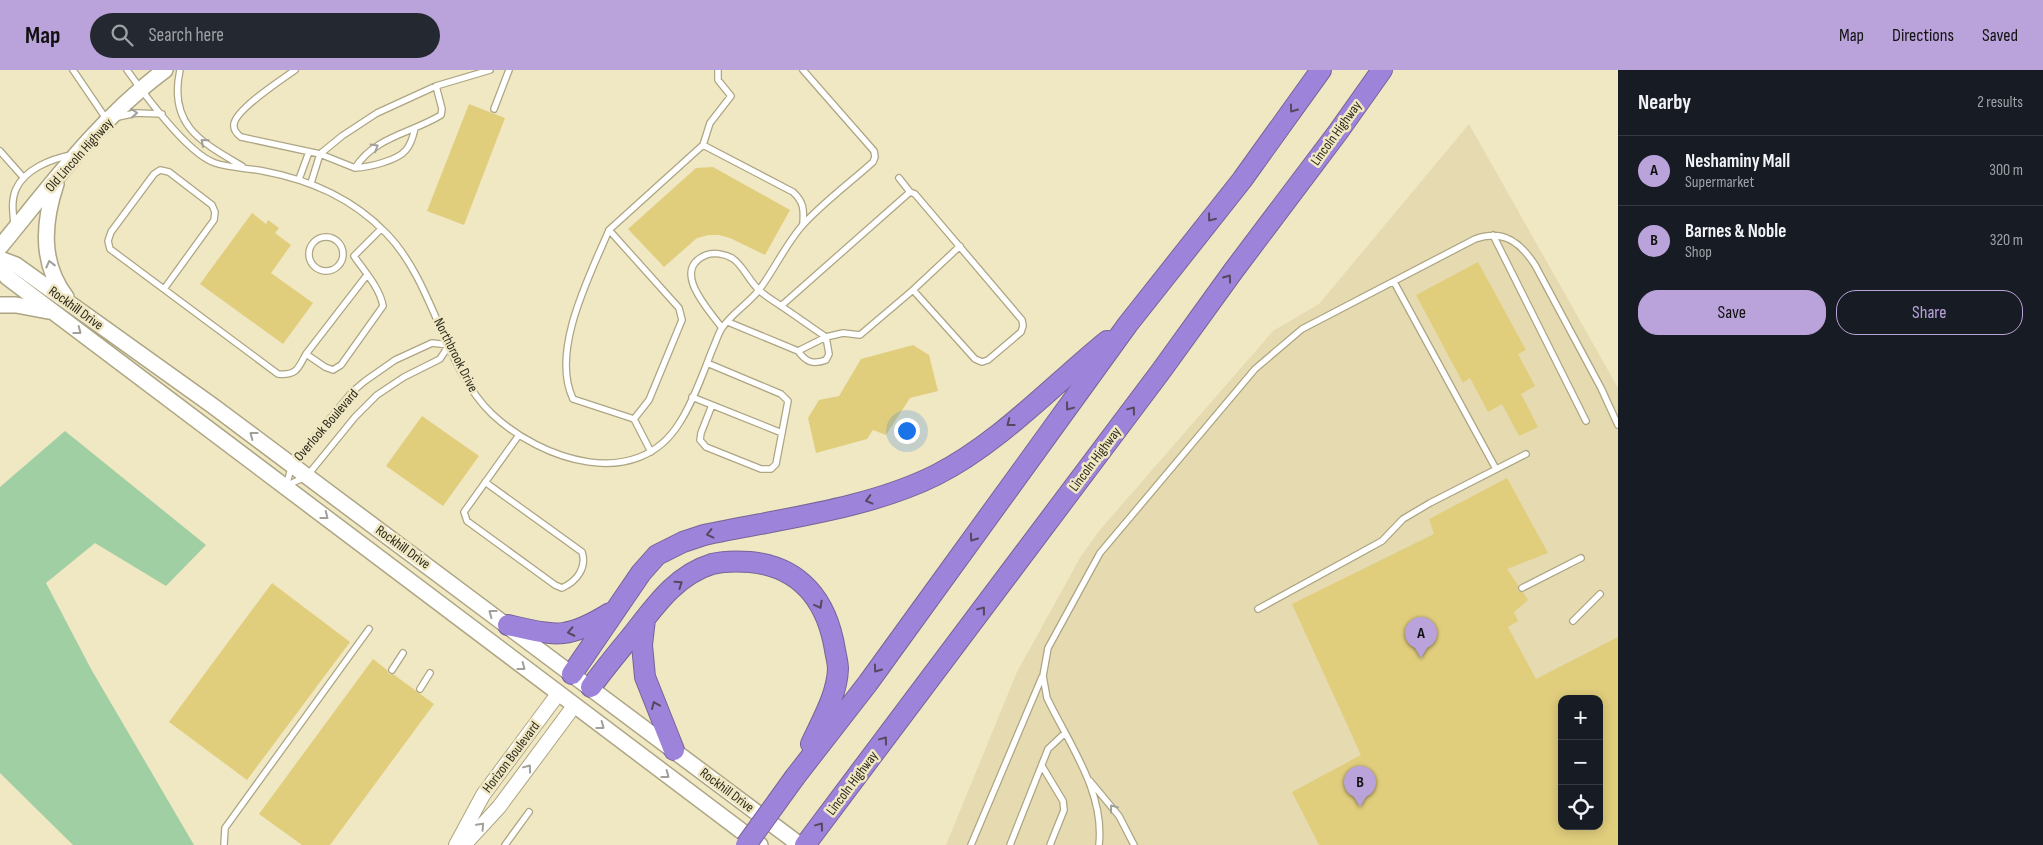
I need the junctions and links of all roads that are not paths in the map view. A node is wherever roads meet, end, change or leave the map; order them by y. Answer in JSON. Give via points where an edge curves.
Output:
{"nodes":[{"id":1,"x":73,"y":70,"type":"edge"},
{"id":2,"x":127,"y":70,"type":"edge"},
{"id":3,"x":165,"y":70,"type":"edge"},
{"id":4,"x":180,"y":70,"type":"edge"},
{"id":5,"x":295,"y":70,"type":"edge"},
{"id":6,"x":490,"y":70,"type":"edge"},
{"id":7,"x":509,"y":70,"type":"edge"},
{"id":8,"x":718,"y":70,"type":"edge"},
{"id":9,"x":803,"y":70,"type":"edge"},
{"id":10,"x":1321,"y":70,"type":"edge"},
{"id":11,"x":1382,"y":70,"type":"edge"},
{"id":12,"x":436,"y":86,"type":"junction"},
{"id":13,"x":141,"y":90,"type":"junction"},
{"id":14,"x":494,"y":110,"type":"dead end"},
{"id":15,"x":162,"y":114,"type":"junction"},
{"id":16,"x":108,"y":121,"type":"junction"},
{"id":17,"x":415,"y":128,"type":"junction"},
{"id":18,"x":703,"y":145,"type":"junction"},
{"id":19,"x":0,"y":151,"type":"edge"},
{"id":20,"x":309,"y":152,"type":"junction"},
{"id":21,"x":78,"y":154,"type":"junction"},
{"id":22,"x":320,"y":154,"type":"junction"},
{"id":23,"x":246,"y":168,"type":"junction"},
{"id":24,"x":355,"y":168,"type":"junction"},
{"id":25,"x":59,"y":176,"type":"junction"},
{"id":26,"x":23,"y":177,"type":"junction"},
{"id":27,"x":900,"y":178,"type":"dead end"},
{"id":28,"x":299,"y":180,"type":"junction"},
{"id":29,"x":311,"y":183,"type":"junction"},
{"id":30,"x":910,"y":192,"type":"junction"},
{"id":31,"x":803,"y":224,"type":"junction"},
{"id":32,"x":15,"y":229,"type":"junction"},
{"id":33,"x":381,"y":229,"type":"junction"},
{"id":34,"x":609,"y":230,"type":"junction"},
{"id":35,"x":1493,"y":235,"type":"junction"},
{"id":36,"x":960,"y":246,"type":"junction"},
{"id":37,"x":0,"y":247,"type":"edge"},
{"id":38,"x":342,"y":251,"type":"junction"},
{"id":39,"x":354,"y":256,"type":"junction"},
{"id":40,"x":0,"y":259,"type":"edge"},
{"id":41,"x":0,"y":268,"type":"edge"},
{"id":42,"x":366,"y":275,"type":"junction"},
{"id":43,"x":1394,"y":282,"type":"junction"},
{"id":44,"x":164,"y":289,"type":"junction"},
{"id":45,"x":759,"y":290,"type":"junction"},
{"id":46,"x":913,"y":290,"type":"junction"},
{"id":47,"x":0,"y":305,"type":"edge"},
{"id":48,"x":73,"y":306,"type":"junction"},
{"id":49,"x":781,"y":306,"type":"junction"},
{"id":50,"x":53,"y":312,"type":"junction"},
{"id":51,"x":728,"y":322,"type":"junction"},
{"id":52,"x":1128,"y":324,"type":"junction"},
{"id":53,"x":722,"y":328,"type":"junction"},
{"id":54,"x":826,"y":337,"type":"junction"},
{"id":55,"x":449,"y":345,"type":"junction"},
{"id":56,"x":798,"y":351,"type":"junction"},
{"id":57,"x":306,"y":354,"type":"junction"},
{"id":58,"x":707,"y":363,"type":"junction"},
{"id":59,"x":692,"y":397,"type":"junction"},
{"id":60,"x":712,"y":405,"type":"junction"},
{"id":61,"x":634,"y":419,"type":"junction"},
{"id":62,"x":1586,"y":421,"type":"dead end"},
{"id":63,"x":1618,"y":425,"type":"edge"},
{"id":64,"x":782,"y":433,"type":"junction"},
{"id":65,"x":519,"y":435,"type":"junction"},
{"id":66,"x":651,"y":452,"type":"junction"},
{"id":67,"x":1526,"y":454,"type":"dead end"},
{"id":68,"x":292,"y":465,"type":"junction"},
{"id":69,"x":1496,"y":469,"type":"junction"},
{"id":70,"x":307,"y":476,"type":"junction"},
{"id":71,"x":485,"y":482,"type":"junction"},
{"id":72,"x":286,"y":486,"type":"junction"},
{"id":73,"x":1581,"y":558,"type":"dead end"},
{"id":74,"x":1522,"y":588,"type":"dead end"},
{"id":75,"x":1600,"y":594,"type":"dead end"},
{"id":76,"x":1258,"y":609,"type":"dead end"},
{"id":77,"x":614,"y":611,"type":"junction"},
{"id":78,"x":645,"y":618,"type":"junction"},
{"id":79,"x":1573,"y":621,"type":"dead end"},
{"id":80,"x":508,"y":625,"type":"junction"},
{"id":81,"x":369,"y":629,"type":"dead end"},
{"id":82,"x":403,"y":653,"type":"dead end"},
{"id":83,"x":392,"y":670,"type":"dead end"},
{"id":84,"x":430,"y":673,"type":"dead end"},
{"id":85,"x":572,"y":674,"type":"junction"},
{"id":86,"x":1043,"y":676,"type":"junction"},
{"id":87,"x":590,"y":687,"type":"junction"},
{"id":88,"x":420,"y":689,"type":"dead end"},
{"id":89,"x":558,"y":694,"type":"junction"},
{"id":90,"x":574,"y":706,"type":"junction"},
{"id":91,"x":1065,"y":733,"type":"junction"},
{"id":92,"x":674,"y":750,"type":"junction"},
{"id":93,"x":1042,"y":766,"type":"junction"},
{"id":94,"x":1086,"y":775,"type":"junction"},
{"id":95,"x":796,"y":777,"type":"junction"},
{"id":96,"x":529,"y":812,"type":"dead end"},
{"id":97,"x":507,"y":844,"type":"edge"},
{"id":98,"x":224,"y":845,"type":"edge"},
{"id":99,"x":456,"y":845,"type":"edge"},
{"id":100,"x":464,"y":845,"type":"edge"},
{"id":101,"x":746,"y":845,"type":"edge"},
{"id":102,"x":760,"y":845,"type":"edge"},
{"id":103,"x":800,"y":845,"type":"edge"},
{"id":104,"x":805,"y":845,"type":"edge"},
{"id":105,"x":971,"y":845,"type":"edge"},
{"id":106,"x":1010,"y":845,"type":"edge"},
{"id":107,"x":1050,"y":845,"type":"edge"},
{"id":108,"x":1099,"y":845,"type":"edge"},
{"id":109,"x":1134,"y":845,"type":"edge"}],
"edges":[{"from":1,"to":16,"type":"lane"},
{"from":2,"to":13,"type":"lane","name":"Northbrook Drive"},
{"from":3,"to":13,"type":"main road","name":"Old Lincoln Highway"},
{"from":23,"to":4,"type":"lane","name":"Northbrook Drive","one_way":true,"via":[[211,148],[186,125],[177,100]]},
{"from":5,"to":20,"type":"lane","via":[[260,95],[237,117],[234,126],[241,138]]},
{"from":6,"to":12,"type":"lane"},
{"from":7,"to":14,"type":"lane"},
{"from":8,"to":18,"type":"lane","via":[[718,80],[732,96],[710,123]]},
{"from":9,"to":31,"type":"lane","via":[[874,151],[875,157]]},
{"from":10,"to":52,"type":"highway","one_way":true,"via":[[1242,180]]},
{"from":104,"to":11,"type":"highway","name":"Lincoln Highway","one_way":true},
{"from":12,"to":17,"type":"lane","via":[[441,115]]},
{"from":12,"to":22,"type":"lane","via":[[377,113]]},
{"from":13,"to":15,"type":"lane","name":"Northbrook Drive"},
{"from":13,"to":16,"type":"main road","name":"Old Lincoln Highway"},
{"from":16,"to":15,"type":"lane","one_way":true,"via":[[136,112]]},
{"from":15,"to":23,"type":"lane","name":"Northbrook Drive","via":[[205,158],[216,164]]},
{"from":16,"to":21,"type":"main road","name":"Old Lincoln Highway"},
{"from":24,"to":17,"type":"lane","one_way":true,"via":[[363,155],[374,147]]},
{"from":17,"to":24,"type":"lane","via":[[412,142],[405,152],[372,166]]},
{"from":18,"to":31,"type":"lane","via":[[793,192],[804,206]]},
{"from":18,"to":34,"type":"lane"},
{"from":19,"to":26,"type":"lane"},
{"from":20,"to":22,"type":"lane"},
{"from":20,"to":28,"type":"lane"},
{"from":21,"to":25,"type":"main road","name":"Old Lincoln Highway"},
{"from":21,"to":26,"type":"lane","via":[[56,158]]},
{"from":22,"to":24,"type":"lane"},
{"from":22,"to":29,"type":"lane"},
{"from":23,"to":28,"type":"lane","name":"Northbrook Drive"},
{"from":25,"to":32,"type":"main road","name":"Old Lincoln Highway"},
{"from":48,"to":25,"type":"main road","one_way":true,"via":[[53,278],[46,247],[48,216]]},
{"from":26,"to":32,"type":"lane","via":[[15,190]]},
{"from":27,"to":30,"type":"lane"},
{"from":28,"to":29,"type":"lane","name":"Northbrook Drive"},
{"from":29,"to":33,"type":"lane","name":"Northbrook Drive","via":[[358,208]]},
{"from":30,"to":36,"type":"lane","via":[[916,194]]},
{"from":30,"to":49,"type":"lane"},
{"from":31,"to":45,"type":"lane"},
{"from":32,"to":37,"type":"main road","name":"Old Lincoln Highway"},
{"from":33,"to":39,"type":"lane"},
{"from":33,"to":55,"type":"lane","name":"Northbrook Drive","via":[[412,268]]},
{"from":34,"to":61,"type":"lane","via":[[679,308],[682,320],[649,400]]},
{"from":34,"to":61,"type":"lane","via":[[571,324],[566,377],[573,399]]},
{"from":35,"to":43,"type":"lane","via":[[1475,239]]},
{"from":35,"to":62,"type":"lane"},
{"from":35,"to":63,"type":"lane","via":[[1511,240],[1530,257]]},
{"from":36,"to":46,"type":"lane"},
{"from":36,"to":46,"type":"lane","via":[[1022,320],[1020,332],[982,362]]},
{"from":38,"to":38,"type":"lane","via":[[340,244],[332,238],[320,237],[313,241],[309,258],[316,269],[330,271],[343,259]]},
{"from":38,"to":39,"type":"lane"},
{"from":39,"to":42,"type":"lane"},
{"from":40,"to":48,"type":"main road","name":"Rockhill Drive","via":[[16,264]]},
{"from":41,"to":50,"type":"main road","name":"Rockhill Drive"},
{"from":42,"to":57,"type":"lane"},
{"from":42,"to":57,"type":"lane","via":[[382,297],[383,306],[341,365],[333,370]]},
{"from":43,"to":69,"type":"lane"},
{"from":43,"to":86,"type":"lane","via":[[1302,328],[1255,368],[1100,553],[1048,648]]},
{"from":44,"to":44,"type":"lane","via":[[110,249],[108,241],[111,232],[160,170],[168,172],[212,205],[215,212],[214,220]]},
{"from":44,"to":57,"type":"lane","via":[[278,374],[295,373]]},
{"from":45,"to":49,"type":"lane"},
{"from":45,"to":51,"type":"lane"},
{"from":45,"to":53,"type":"lane","via":[[727,255],[715,253],[698,260],[690,277],[693,288]]},
{"from":46,"to":54,"type":"lane","via":[[860,335],[843,333]]},
{"from":47,"to":50,"type":"main road"},
{"from":68,"to":48,"type":"main road","name":"Rockhill Drive","one_way":true},
{"from":49,"to":54,"type":"lane"},
{"from":50,"to":72,"type":"main road","name":"Rockhill Drive","one_way":true},
{"from":51,"to":53,"type":"lane"},
{"from":51,"to":56,"type":"lane"},
{"from":52,"to":77,"type":"highway","one_way":true,"via":[[988,441],[937,474],[869,500],[683,542],[657,556]]},
{"from":52,"to":95,"type":"highway","one_way":true,"via":[[868,683]]},
{"from":53,"to":58,"type":"lane","name":"Northbrook Drive"},
{"from":54,"to":56,"type":"lane"},
{"from":54,"to":56,"type":"lane","via":[[826,360],[810,362]]},
{"from":55,"to":65,"type":"lane","name":"Northbrook Drive","via":[[481,402]]},
{"from":55,"to":68,"type":"lane","name":"Overlook Boulevard","via":[[432,342],[395,360],[365,381],[341,404]]},
{"from":55,"to":70,"type":"lane","name":"Overlook Boulevard","via":[[440,360],[404,376],[366,406]]},
{"from":58,"to":59,"type":"lane","name":"Northbrook Drive"},
{"from":58,"to":64,"type":"lane","via":[[781,394],[788,402]]},
{"from":59,"to":60,"type":"lane"},
{"from":59,"to":66,"type":"lane","name":"Northbrook Drive","via":[[675,430]]},
{"from":60,"to":64,"type":"lane"},
{"from":60,"to":64,"type":"lane","via":[[700,440],[706,447],[761,469],[771,469],[776,464]]},
{"from":61,"to":66,"type":"lane"},
{"from":65,"to":66,"type":"lane","name":"Northbrook Drive","via":[[555,452],[593,463],[622,463]]},
{"from":65,"to":71,"type":"lane"},
{"from":67,"to":69,"type":"lane"},
{"from":68,"to":70,"type":"main road","name":"Rockhill Drive"},
{"from":68,"to":72,"type":"lane","name":"Overlook Boulevard"},
{"from":69,"to":76,"type":"lane","via":[[1403,519],[1382,541]]},
{"from":70,"to":72,"type":"lane","name":"Overlook Boulevard"},
{"from":80,"to":70,"type":"main road","name":"Rockhill Drive","one_way":true},
{"from":71,"to":71,"type":"lane","via":[[464,512],[467,521],[555,585],[562,588],[571,584],[583,567],[582,552]]},
{"from":72,"to":89,"type":"main road","name":"Rockhill Drive","one_way":true},
{"from":73,"to":74,"type":"lane"},
{"from":75,"to":79,"type":"lane"},
{"from":77,"to":80,"type":"highway","one_way":true,"via":[[588,626],[565,634]]},
{"from":77,"to":85,"type":"highway"},
{"from":78,"to":87,"type":"highway"},
{"from":92,"to":78,"type":"highway","one_way":true,"via":[[644,677],[642,645]]},
{"from":78,"to":95,"type":"highway","one_way":true,"via":[[666,593],[711,564],[759,563],[776,567],[810,590],[830,627],[838,668],[829,705]]},
{"from":80,"to":85,"type":"main road","name":"Rockhill Drive"},
{"from":81,"to":98,"type":"lane","via":[[225,828]]},
{"from":82,"to":83,"type":"lane"},
{"from":84,"to":88,"type":"lane"},
{"from":85,"to":87,"type":"main road","name":"Rockhill Drive"},
{"from":85,"to":89,"type":"main road","name":"Horizon Boulevard"},
{"from":86,"to":91,"type":"lane","via":[[1047,698]]},
{"from":86,"to":105,"type":"lane"},
{"from":87,"to":90,"type":"main road","name":"Horizon Boulevard"},
{"from":87,"to":92,"type":"main road","name":"Rockhill Drive"},
{"from":89,"to":90,"type":"main road","name":"Rockhill Drive"},
{"from":89,"to":99,"type":"street","name":"Horizon Boulevard","via":[[483,795]]},
{"from":100,"to":90,"type":"street","name":"Horizon Boulevard","one_way":true,"via":[[499,807]]},
{"from":90,"to":102,"type":"main road","name":"Rockhill Drive","one_way":true},
{"from":91,"to":93,"type":"lane","via":[[1048,749]]},
{"from":91,"to":94,"type":"lane"},
{"from":92,"to":103,"type":"main road","name":"Rockhill Drive"},
{"from":93,"to":106,"type":"lane"},
{"from":93,"to":107,"type":"lane","via":[[1063,801],[1064,810]]},
{"from":94,"to":108,"type":"lane","via":[[1096,803]]},
{"from":109,"to":94,"type":"lane","one_way":true,"via":[[1118,816]]},
{"from":95,"to":101,"type":"highway","bridge":true},
{"from":96,"to":97,"type":"lane"}]}
